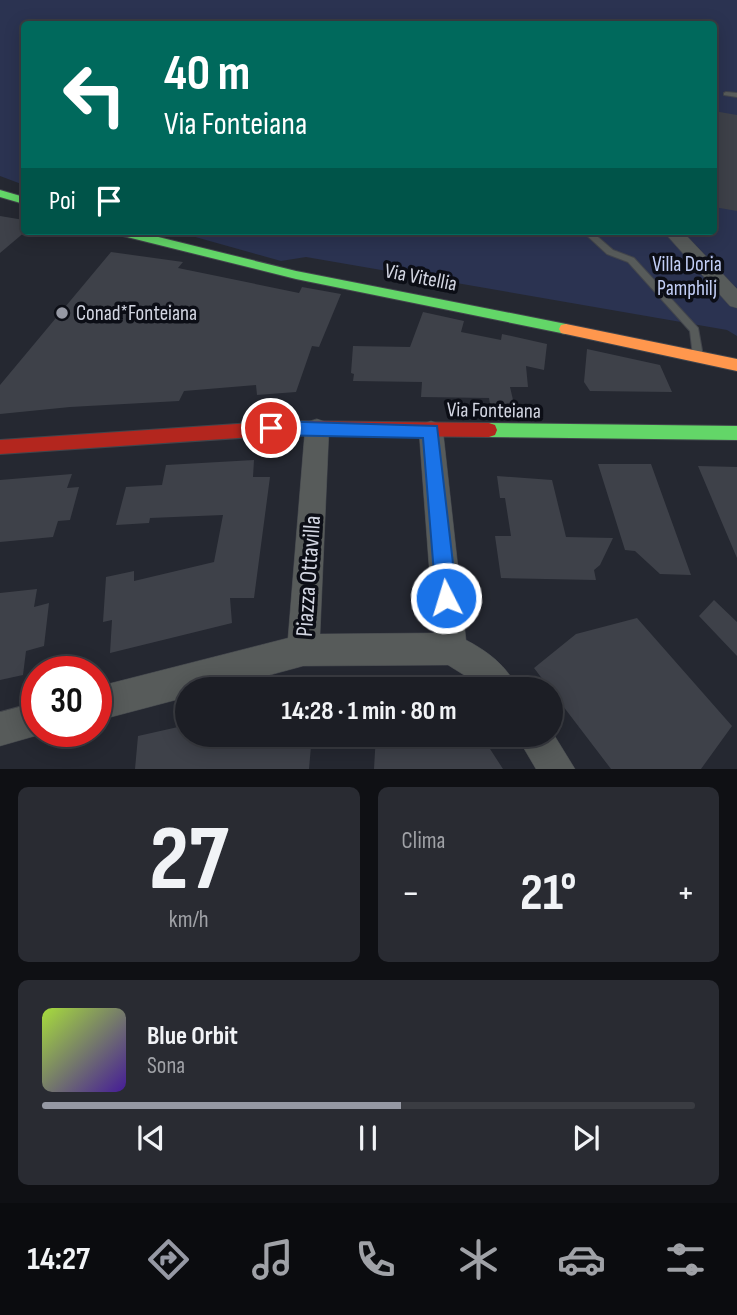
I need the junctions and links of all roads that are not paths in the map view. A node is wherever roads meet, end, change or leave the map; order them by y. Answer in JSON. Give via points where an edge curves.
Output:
{"nodes":[{"id":1,"x":726,"y":94,"type":"dead end"},
{"id":2,"x":737,"y":95,"type":"edge"},
{"id":3,"x":0,"y":193,"type":"edge"},
{"id":4,"x":21,"y":200,"type":"edge"},
{"id":5,"x":135,"y":235,"type":"edge"},
{"id":6,"x":591,"y":235,"type":"edge"},
{"id":7,"x":676,"y":235,"type":"edge"},
{"id":8,"x":737,"y":302,"type":"edge"},
{"id":9,"x":698,"y":356,"type":"junction"},
{"id":10,"x":716,"y":361,"type":"junction"},
{"id":11,"x":737,"y":365,"type":"edge"},
{"id":12,"x":736,"y":383,"type":"edge"},
{"id":13,"x":317,"y":429,"type":"junction"},
{"id":14,"x":431,"y":431,"type":"junction"},
{"id":15,"x":737,"y":433,"type":"edge"},
{"id":16,"x":0,"y":447,"type":"edge"},
{"id":17,"x":451,"y":649,"type":"junction"},
{"id":18,"x":303,"y":650,"type":"junction"},
{"id":19,"x":489,"y":677,"type":"edge"},
{"id":20,"x":112,"y":700,"type":"edge"},
{"id":21,"x":21,"y":723,"type":"edge"},
{"id":22,"x":0,"y":729,"type":"edge"},
{"id":23,"x":542,"y":747,"type":"edge"},
{"id":24,"x":558,"y":769,"type":"edge"}],
"edges":[{"from":1,"to":2,"type":"lane"},
{"from":3,"to":4,"type":"street"},
{"from":5,"to":9,"type":"street","name":"Via Vitellia","via":[[296,275]]},
{"from":6,"to":9,"type":"lane","via":[[610,252],[631,260],[695,330]]},
{"from":7,"to":8,"type":"street"},
{"from":9,"to":10,"type":"street","name":"Via Vitellia"},
{"from":10,"to":11,"type":"street","name":"Via Vitellia"},
{"from":10,"to":12,"type":"street"},
{"from":13,"to":14,"type":"street","name":"Via Fonteiana"},
{"from":13,"to":16,"type":"street","name":"Via Fonteiana","via":[[261,428]]},
{"from":13,"to":18,"type":"street","name":"Piazza Ottavilla"},
{"from":14,"to":15,"type":"street","name":"Via Fonteiana"},
{"from":14,"to":17,"type":"street"},
{"from":17,"to":18,"type":"street","name":"Piazza Ottavilla"},
{"from":17,"to":19,"type":"street","via":[[476,663]]},
{"from":18,"to":20,"type":"street"},
{"from":21,"to":22,"type":"street"},
{"from":23,"to":24,"type":"street"}]}
